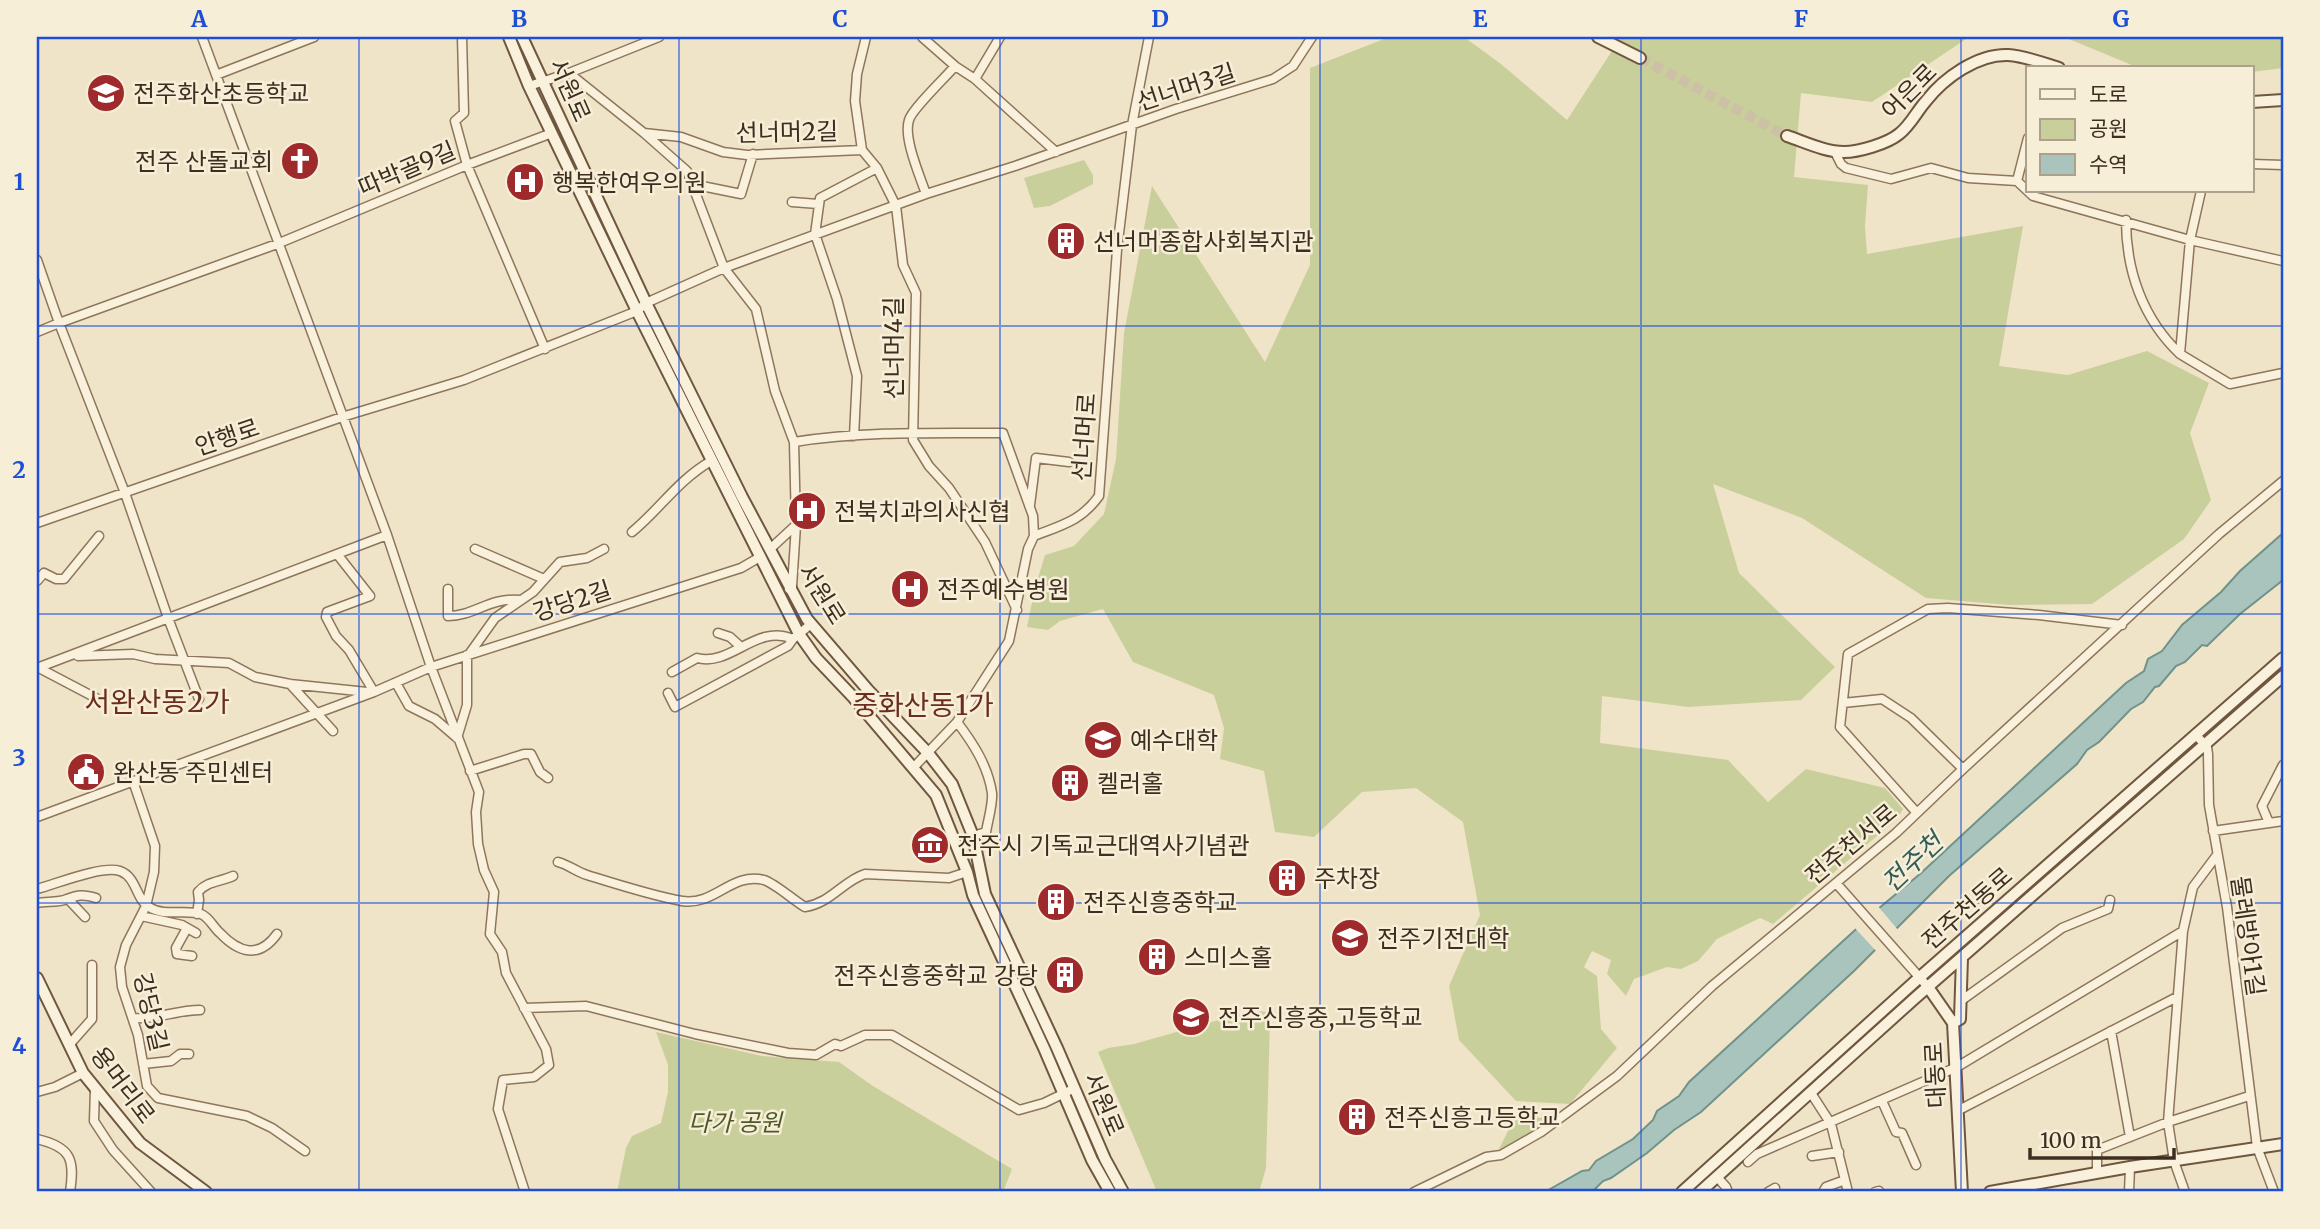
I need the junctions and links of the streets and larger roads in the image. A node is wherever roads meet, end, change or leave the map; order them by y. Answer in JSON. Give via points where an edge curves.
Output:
{"nodes":[{"id":1,"x":202,"y":37,"type":"edge"},
{"id":2,"x":314,"y":37,"type":"edge"},
{"id":3,"x":462,"y":37,"type":"edge"},
{"id":4,"x":509,"y":37,"type":"edge"},
{"id":5,"x":522,"y":37,"type":"edge"},
{"id":6,"x":659,"y":37,"type":"edge"},
{"id":7,"x":866,"y":37,"type":"edge"},
{"id":8,"x":922,"y":37,"type":"edge"},
{"id":9,"x":1000,"y":37,"type":"edge"},
{"id":10,"x":1149,"y":37,"type":"edge"},
{"id":11,"x":1312,"y":37,"type":"edge"},
{"id":12,"x":1598,"y":37,"type":"edge"},
{"id":13,"x":1640,"y":58,"type":"tunnel mouth"},
{"id":14,"x":955,"y":66,"type":"junction"},
{"id":15,"x":2052,"y":66,"type":"edge"},
{"id":16,"x":569,"y":73,"type":"junction"},
{"id":17,"x":216,"y":75,"type":"junction"},
{"id":18,"x":975,"y":79,"type":"junction"},
{"id":19,"x":543,"y":80,"type":"junction"},
{"id":20,"x":529,"y":86,"type":"junction"},
{"id":21,"x":2283,"y":100,"type":"edge"},
{"id":22,"x":2254,"y":102,"type":"edge"},
{"id":23,"x":1132,"y":125,"type":"junction"},
{"id":24,"x":552,"y":133,"type":"junction"},
{"id":25,"x":644,"y":133,"type":"junction"},
{"id":26,"x":1787,"y":136,"type":"tunnel mouth"},
{"id":27,"x":2026,"y":146,"type":"edge"},
{"id":28,"x":862,"y":150,"type":"junction"},
{"id":29,"x":1056,"y":152,"type":"junction"},
{"id":30,"x":1835,"y":152,"type":"junction"},
{"id":31,"x":753,"y":155,"type":"junction"},
{"id":32,"x":2254,"y":163,"type":"edge"},
{"id":33,"x":467,"y":164,"type":"junction"},
{"id":34,"x":2283,"y":165,"type":"edge"},
{"id":35,"x":877,"y":169,"type":"junction"},
{"id":36,"x":2017,"y":181,"type":"junction"},
{"id":37,"x":692,"y":184,"type":"junction"},
{"id":38,"x":2026,"y":189,"type":"edge"},
{"id":39,"x":2029,"y":192,"type":"edge"},
{"id":40,"x":2201,"y":192,"type":"edge"},
{"id":41,"x":926,"y":194,"type":"junction"},
{"id":42,"x":792,"y":202,"type":"dead end"},
{"id":43,"x":818,"y":204,"type":"junction"},
{"id":44,"x":896,"y":206,"type":"junction"},
{"id":45,"x":2126,"y":220,"type":"junction"},
{"id":46,"x":815,"y":234,"type":"junction"},
{"id":47,"x":2190,"y":240,"type":"junction"},
{"id":48,"x":277,"y":244,"type":"junction"},
{"id":49,"x":37,"y":260,"type":"edge"},
{"id":50,"x":2283,"y":261,"type":"edge"},
{"id":51,"x":724,"y":268,"type":"junction"},
{"id":52,"x":642,"y":307,"type":"junction"},
{"id":53,"x":59,"y":323,"type":"junction"},
{"id":54,"x":37,"y":332,"type":"edge"},
{"id":55,"x":545,"y":349,"type":"junction"},
{"id":56,"x":2180,"y":354,"type":"junction"},
{"id":57,"x":2283,"y":373,"type":"edge"},
{"id":58,"x":342,"y":417,"type":"junction"},
{"id":59,"x":913,"y":433,"type":"junction"},
{"id":60,"x":854,"y":436,"type":"junction"},
{"id":61,"x":794,"y":442,"type":"junction"},
{"id":62,"x":711,"y":461,"type":"junction"},
{"id":63,"x":1069,"y":462,"type":"dead end"},
{"id":64,"x":2283,"y":481,"type":"edge"},
{"id":65,"x":125,"y":493,"type":"junction"},
{"id":66,"x":1030,"y":507,"type":"junction"},
{"id":67,"x":37,"y":523,"type":"edge"},
{"id":68,"x":796,"y":525,"type":"junction"},
{"id":69,"x":632,"y":532,"type":"dead end"},
{"id":70,"x":387,"y":535,"type":"junction"},
{"id":71,"x":99,"y":536,"type":"dead end"},
{"id":72,"x":1034,"y":536,"type":"junction"},
{"id":73,"x":604,"y":548,"type":"dead end"},
{"id":74,"x":475,"y":549,"type":"dead end"},
{"id":75,"x":770,"y":549,"type":"junction"},
{"id":76,"x":337,"y":554,"type":"junction"},
{"id":77,"x":760,"y":557,"type":"junction"},
{"id":78,"x":544,"y":579,"type":"junction"},
{"id":79,"x":37,"y":581,"type":"edge"},
{"id":80,"x":792,"y":587,"type":"junction"},
{"id":81,"x":448,"y":589,"type":"dead end"},
{"id":82,"x":780,"y":594,"type":"junction"},
{"id":83,"x":520,"y":600,"type":"junction"},
{"id":84,"x":1017,"y":610,"type":"junction"},
{"id":85,"x":168,"y":618,"type":"junction"},
{"id":86,"x":811,"y":624,"type":"junction"},
{"id":87,"x":2122,"y":625,"type":"junction"},
{"id":88,"x":718,"y":633,"type":"dead end"},
{"id":89,"x":796,"y":636,"type":"junction"},
{"id":90,"x":741,"y":648,"type":"junction"},
{"id":91,"x":468,"y":654,"type":"junction"},
{"id":92,"x":71,"y":656,"type":"junction"},
{"id":93,"x":2283,"y":658,"type":"edge"},
{"id":94,"x":186,"y":661,"type":"junction"},
{"id":95,"x":37,"y":667,"type":"edge"},
{"id":96,"x":431,"y":667,"type":"junction"},
{"id":97,"x":672,"y":673,"type":"dead end"},
{"id":98,"x":2283,"y":676,"type":"edge"},
{"id":99,"x":396,"y":683,"type":"junction"},
{"id":100,"x":290,"y":684,"type":"junction"},
{"id":101,"x":372,"y":692,"type":"junction"},
{"id":102,"x":668,"y":693,"type":"dead end"},
{"id":103,"x":96,"y":698,"type":"dead end"},
{"id":104,"x":200,"y":699,"type":"dead end"},
{"id":105,"x":1843,"y":703,"type":"junction"},
{"id":106,"x":315,"y":713,"type":"junction"},
{"id":107,"x":957,"y":722,"type":"junction"},
{"id":108,"x":333,"y":731,"type":"dead end"},
{"id":109,"x":2195,"y":734,"type":"junction"},
{"id":110,"x":457,"y":738,"type":"junction"},
{"id":111,"x":2205,"y":745,"type":"junction"},
{"id":112,"x":928,"y":753,"type":"junction"},
{"id":113,"x":2283,"y":765,"type":"edge"},
{"id":114,"x":913,"y":768,"type":"junction"},
{"id":115,"x":1963,"y":769,"type":"junction"},
{"id":116,"x":470,"y":771,"type":"junction"},
{"id":117,"x":548,"y":778,"type":"dead end"},
{"id":118,"x":132,"y":781,"type":"junction"},
{"id":119,"x":1917,"y":813,"type":"junction"},
{"id":120,"x":37,"y":817,"type":"edge"},
{"id":121,"x":2283,"y":821,"type":"edge"},
{"id":122,"x":2269,"y":823,"type":"junction"},
{"id":123,"x":2213,"y":831,"type":"junction"},
{"id":124,"x":974,"y":836,"type":"junction"},
{"id":125,"x":2217,"y":855,"type":"junction"},
{"id":126,"x":558,"y":862,"type":"dead end"},
{"id":127,"x":967,"y":872,"type":"junction"},
{"id":128,"x":233,"y":876,"type":"dead end"},
{"id":129,"x":1836,"y":883,"type":"junction"},
{"id":130,"x":37,"y":889,"type":"edge"},
{"id":131,"x":96,"y":898,"type":"dead end"},
{"id":132,"x":68,"y":899,"type":"junction"},
{"id":133,"x":2110,"y":900,"type":"dead end"},
{"id":134,"x":37,"y":903,"type":"edge"},
{"id":135,"x":146,"y":906,"type":"junction"},
{"id":136,"x":197,"y":914,"type":"junction"},
{"id":137,"x":141,"y":915,"type":"junction"},
{"id":138,"x":85,"y":917,"type":"dead end"},
{"id":139,"x":187,"y":928,"type":"junction"},
{"id":140,"x":2183,"y":931,"type":"junction"},
{"id":141,"x":195,"y":933,"type":"dead end"},
{"id":142,"x":277,"y":934,"type":"dead end"},
{"id":143,"x":192,"y":956,"type":"dead end"},
{"id":144,"x":1962,"y":958,"type":"junction"},
{"id":145,"x":92,"y":965,"type":"dead end"},
{"id":146,"x":1916,"y":972,"type":"junction"},
{"id":147,"x":37,"y":978,"type":"edge"},
{"id":148,"x":1928,"y":987,"type":"junction"},
{"id":149,"x":2177,"y":997,"type":"junction"},
{"id":150,"x":1962,"y":1000,"type":"junction"},
{"id":151,"x":524,"y":1008,"type":"junction"},
{"id":152,"x":200,"y":1010,"type":"dead end"},
{"id":153,"x":133,"y":1018,"type":"junction"},
{"id":154,"x":1953,"y":1023,"type":"junction"},
{"id":155,"x":2111,"y":1031,"type":"junction"},
{"id":156,"x":69,"y":1045,"type":"junction"},
{"id":157,"x":189,"y":1054,"type":"dead end"},
{"id":158,"x":143,"y":1064,"type":"junction"},
{"id":159,"x":1957,"y":1067,"type":"junction"},
{"id":160,"x":83,"y":1073,"type":"junction"},
{"id":161,"x":95,"y":1088,"type":"junction"},
{"id":162,"x":37,"y":1091,"type":"edge"},
{"id":163,"x":1070,"y":1091,"type":"junction"},
{"id":164,"x":1811,"y":1093,"type":"junction"},
{"id":165,"x":2249,"y":1096,"type":"junction"},
{"id":166,"x":1882,"y":1101,"type":"junction"},
{"id":167,"x":1959,"y":1110,"type":"junction"},
{"id":168,"x":2168,"y":1122,"type":"junction"},
{"id":169,"x":1831,"y":1124,"type":"junction"},
{"id":170,"x":2130,"y":1137,"type":"junction"},
{"id":171,"x":37,"y":1139,"type":"edge"},
{"id":172,"x":2283,"y":1144,"type":"edge"},
{"id":173,"x":2257,"y":1147,"type":"junction"},
{"id":174,"x":305,"y":1151,"type":"dead end"},
{"id":175,"x":1839,"y":1152,"type":"junction"},
{"id":176,"x":1812,"y":1156,"type":"dead end"},
{"id":177,"x":2174,"y":1161,"type":"junction"},
{"id":178,"x":1748,"y":1162,"type":"dead end"},
{"id":179,"x":1916,"y":1165,"type":"dead end"},
{"id":180,"x":2130,"y":1167,"type":"junction"},
{"id":181,"x":2097,"y":1173,"type":"junction"},
{"id":182,"x":1717,"y":1178,"type":"junction"},
{"id":183,"x":1845,"y":1180,"type":"junction"},
{"id":184,"x":2014,"y":1190,"type":"edge"},
{"id":185,"x":71,"y":1192,"type":"edge"},
{"id":186,"x":151,"y":1192,"type":"edge"},
{"id":187,"x":206,"y":1192,"type":"edge"},
{"id":188,"x":525,"y":1192,"type":"edge"},
{"id":189,"x":1110,"y":1192,"type":"edge"},
{"id":190,"x":1123,"y":1192,"type":"edge"},
{"id":191,"x":1415,"y":1192,"type":"edge"},
{"id":192,"x":1682,"y":1192,"type":"edge"},
{"id":193,"x":1700,"y":1192,"type":"edge"},
{"id":194,"x":1728,"y":1192,"type":"edge"},
{"id":195,"x":1823,"y":1192,"type":"edge"},
{"id":196,"x":1847,"y":1192,"type":"edge"},
{"id":197,"x":1962,"y":1192,"type":"edge"},
{"id":198,"x":1990,"y":1192,"type":"edge"},
{"id":199,"x":2129,"y":1192,"type":"edge"},
{"id":200,"x":2185,"y":1192,"type":"edge"},
{"id":201,"x":2274,"y":1192,"type":"edge"}],
"edges":[{"from":1,"to":17,"type":"street"},
{"from":2,"to":17,"type":"street"},
{"from":3,"to":33,"type":"street","via":[[464,113],[454,121]]},
{"from":4,"to":20,"type":"street","name":"서원로"},
{"from":5,"to":19,"type":"street","name":"서원로"},
{"from":6,"to":16,"type":"street"},
{"from":7,"to":28,"type":"street","via":[[855,100]]},
{"from":8,"to":14,"type":"street"},
{"from":9,"to":18,"type":"street"},
{"from":10,"to":23,"type":"street","name":"선너머로"},
{"from":11,"to":23,"type":"street","name":"선너머3길","via":[[1293,66],[1273,79]]},
{"from":12,"to":13,"type":"street"},
{"from":14,"to":18,"type":"street"},
{"from":14,"to":41,"type":"street","via":[[909,119],[911,148]]},
{"from":15,"to":30,"type":"street","name":"어은로","via":[[2006,55],[1990,57],[1947,80],[1899,135],[1870,148]]},
{"from":16,"to":19,"type":"street"},
{"from":16,"to":25,"type":"street"},
{"from":17,"to":48,"type":"street"},
{"from":18,"to":29,"type":"street"},
{"from":19,"to":20,"type":"street"},
{"from":19,"to":52,"type":"street","name":"서원로"},
{"from":20,"to":24,"type":"street","name":"서원로"},
{"from":21,"to":22,"type":"street"},
{"from":23,"to":29,"type":"street","name":"선너머3길"},
{"from":23,"to":72,"type":"street","name":"선너머로","via":[[1117,250],[1099,496],[1088,511]]},
{"from":24,"to":33,"type":"street","name":"따박골9길"},
{"from":24,"to":52,"type":"street","name":"서원로"},
{"from":25,"to":31,"type":"street","name":"선너머2길"},
{"from":25,"to":37,"type":"street","via":[[687,171]]},
{"from":26,"to":30,"type":"street","name":"어은로"},
{"from":27,"to":36,"type":"street"},
{"from":28,"to":31,"type":"street","name":"선너머2길"},
{"from":28,"to":35,"type":"street"},
{"from":29,"to":41,"type":"street","name":"선너머3길"},
{"from":30,"to":36,"type":"street","via":[[1846,168],[1891,179],[1931,168],[1968,178]]},
{"from":31,"to":37,"type":"street","via":[[741,194]]},
{"from":32,"to":34,"type":"street"},
{"from":33,"to":48,"type":"street","name":"따박골9길"},
{"from":33,"to":55,"type":"street"},
{"from":35,"to":43,"type":"street","via":[[820,198]]},
{"from":35,"to":44,"type":"street"},
{"from":36,"to":38,"type":"street"},
{"from":37,"to":51,"type":"street"},
{"from":39,"to":45,"type":"street"},
{"from":40,"to":47,"type":"street"},
{"from":41,"to":44,"type":"street","name":"선너머3길"},
{"from":42,"to":43,"type":"street"},
{"from":43,"to":46,"type":"street"},
{"from":44,"to":46,"type":"street","name":"선너머3길"},
{"from":44,"to":59,"type":"street","name":"선너머4길","via":[[903,265],[916,293]]},
{"from":45,"to":47,"type":"street"},
{"from":45,"to":56,"type":"street","via":[[2126,247],[2144,307],[2162,337]]},
{"from":46,"to":51,"type":"street","name":"선너머3길"},
{"from":46,"to":60,"type":"street","name":"선너머4길","via":[[857,376]]},
{"from":47,"to":50,"type":"street"},
{"from":47,"to":56,"type":"street"},
{"from":48,"to":53,"type":"street","name":"따박골9길"},
{"from":48,"to":58,"type":"street"},
{"from":49,"to":53,"type":"street"},
{"from":51,"to":52,"type":"street","name":"선너머3길"},
{"from":51,"to":61,"type":"street","via":[[756,309],[775,391]]},
{"from":52,"to":55,"type":"street","name":"안행로"},
{"from":52,"to":62,"type":"street","name":"서원로"},
{"from":52,"to":75,"type":"street","name":"서원로"},
{"from":53,"to":54,"type":"street","name":"따박골9길"},
{"from":53,"to":65,"type":"street"},
{"from":55,"to":58,"type":"street","name":"안행로","via":[[464,380]]},
{"from":56,"to":57,"type":"street","via":[[2230,384]]},
{"from":58,"to":65,"type":"street","name":"안행로"},
{"from":58,"to":70,"type":"street"},
{"from":59,"to":60,"type":"street","name":"선너머4길"},
{"from":59,"to":66,"type":"street","name":"선너머4길","via":[[1003,433]]},
{"from":59,"to":84,"type":"street","name":"선너머4길","via":[[929,466],[985,542]]},
{"from":60,"to":61,"type":"street","name":"선너머4길"},
{"from":61,"to":68,"type":"street"},
{"from":62,"to":69,"type":"street","via":[[682,481]]},
{"from":62,"to":77,"type":"street","name":"서원로"},
{"from":63,"to":66,"type":"street","via":[[1036,458]]},
{"from":64,"to":87,"type":"street","name":"전주천서로"},
{"from":65,"to":67,"type":"street","name":"안행로"},
{"from":65,"to":85,"type":"street"},
{"from":66,"to":72,"type":"street","name":"선너머4길"},
{"from":68,"to":75,"type":"street"},
{"from":68,"to":80,"type":"street"},
{"from":70,"to":76,"type":"street"},
{"from":70,"to":96,"type":"street"},
{"from":71,"to":79,"type":"street","via":[[64,579],[44,573]]},
{"from":72,"to":84,"type":"street"},
{"from":73,"to":78,"type":"street","via":[[587,558],[560,562]]},
{"from":74,"to":78,"type":"street"},
{"from":75,"to":80,"type":"street","name":"서원로"},
{"from":76,"to":85,"type":"street"},
{"from":76,"to":101,"type":"street","via":[[370,596],[327,612],[326,617]]},
{"from":77,"to":82,"type":"street","name":"서원로"},
{"from":77,"to":91,"type":"street","name":"강당2길","via":[[741,568]]},
{"from":78,"to":83,"type":"street"},
{"from":80,"to":82,"type":"street"},
{"from":80,"to":86,"type":"street","name":"서원로"},
{"from":81,"to":83,"type":"street","via":[[449,616],[507,599]]},
{"from":82,"to":89,"type":"street","name":"서원로"},
{"from":83,"to":91,"type":"street","via":[[495,618]]},
{"from":84,"to":107,"type":"street","via":[[1009,642]]},
{"from":85,"to":92,"type":"street"},
{"from":85,"to":94,"type":"street"},
{"from":86,"to":89,"type":"street"},
{"from":86,"to":112,"type":"street","name":"서원로"},
{"from":87,"to":105,"type":"street","via":[[1928,609],[1848,654]]},
{"from":87,"to":115,"type":"street","name":"전주천서로"},
{"from":88,"to":90,"type":"street"},
{"from":89,"to":90,"type":"street","via":[[780,633]]},
{"from":89,"to":102,"type":"street","via":[[788,646],[675,707]]},
{"from":89,"to":114,"type":"street","name":"서원로"},
{"from":90,"to":97,"type":"street","via":[[710,662],[697,658]]},
{"from":91,"to":96,"type":"street","name":"강당2길"},
{"from":91,"to":110,"type":"street","via":[[467,705]]},
{"from":92,"to":94,"type":"street","via":[[134,654]]},
{"from":92,"to":95,"type":"street"},
{"from":93,"to":109,"type":"street","name":"전주천동로"},
{"from":94,"to":100,"type":"street","via":[[229,663],[256,677]]},
{"from":94,"to":104,"type":"street"},
{"from":95,"to":103,"type":"street"},
{"from":96,"to":99,"type":"street","name":"강당2길"},
{"from":96,"to":110,"type":"street"},
{"from":98,"to":111,"type":"street","name":"전주천동로"},
{"from":99,"to":101,"type":"street","name":"강당2길"},
{"from":99,"to":110,"type":"street","via":[[409,706],[435,719]]},
{"from":100,"to":101,"type":"street"},
{"from":100,"to":106,"type":"street"},
{"from":101,"to":106,"type":"street","name":"강당2길"},
{"from":105,"to":115,"type":"street","via":[[1882,699],[1910,718]]},
{"from":105,"to":119,"type":"street","via":[[1840,727]]},
{"from":106,"to":108,"type":"street"},
{"from":106,"to":118,"type":"street","name":"강당2길"},
{"from":107,"to":112,"type":"street"},
{"from":107,"to":124,"type":"street","via":[[984,763],[992,795],[986,832]]},
{"from":109,"to":111,"type":"street"},
{"from":109,"to":146,"type":"street","name":"전주천동로"},
{"from":110,"to":116,"type":"street"},
{"from":111,"to":123,"type":"street","name":"물레방아1길"},
{"from":111,"to":144,"type":"street","name":"전주천동로"},
{"from":112,"to":114,"type":"street"},
{"from":112,"to":124,"type":"street","name":"서원로","via":[[951,783]]},
{"from":113,"to":122,"type":"street","via":[[2262,806]]},
{"from":114,"to":127,"type":"street","name":"서원로","via":[[936,795]]},
{"from":115,"to":119,"type":"street","name":"전주천서로"},
{"from":116,"to":117,"type":"street","via":[[531,754]]},
{"from":116,"to":151,"type":"street","via":[[479,792],[478,844],[494,892],[490,934]]},
{"from":118,"to":120,"type":"street","name":"강당2길"},
{"from":118,"to":135,"type":"street","name":"강당3길","via":[[155,846]]},
{"from":119,"to":129,"type":"street","name":"전주천서로"},
{"from":121,"to":122,"type":"street"},
{"from":122,"to":123,"type":"street"},
{"from":123,"to":125,"type":"street","name":"물레방아1길"},
{"from":124,"to":163,"type":"street","name":"서원로","via":[[985,894]]},
{"from":125,"to":140,"type":"street","via":[[2193,887]]},
{"from":125,"to":165,"type":"street","name":"물레방아1길"},
{"from":126,"to":127,"type":"street","via":[[584,874],[684,901],[705,900],[745,879],[765,880],[805,906],[818,905],[865,874],[949,878]]},
{"from":127,"to":163,"type":"street","name":"서원로","via":[[973,895]]},
{"from":128,"to":136,"type":"street","via":[[200,888]]},
{"from":129,"to":146,"type":"street","name":"대동로"},
{"from":129,"to":191,"type":"street","name":"전주천서로","via":[[1588,1098],[1501,1155],[1486,1157]]},
{"from":130,"to":135,"type":"street","via":[[109,869],[122,872],[135,884]]},
{"from":131,"to":132,"type":"street","via":[[83,894]]},
{"from":132,"to":134,"type":"street"},
{"from":132,"to":138,"type":"street"},
{"from":133,"to":150,"type":"street","via":[[2108,909],[2062,928]]},
{"from":135,"to":136,"type":"street","via":[[159,912]]},
{"from":135,"to":137,"type":"street","name":"강당3길"},
{"from":136,"to":142,"type":"street","via":[[240,949],[260,949]]},
{"from":137,"to":139,"type":"street"},
{"from":137,"to":153,"type":"street","name":"강당3길","via":[[120,967]]},
{"from":139,"to":141,"type":"street"},
{"from":139,"to":143,"type":"street","via":[[177,954]]},
{"from":140,"to":149,"type":"street"},
{"from":140,"to":159,"type":"street"},
{"from":144,"to":148,"type":"street","name":"전주천동로"},
{"from":144,"to":150,"type":"street"},
{"from":145,"to":156,"type":"street","via":[[92,1018]]},
{"from":146,"to":148,"type":"street","name":"대동로"},
{"from":146,"to":192,"type":"street","name":"전주천동로"},
{"from":147,"to":156,"type":"street","name":"용머리로"},
{"from":148,"to":154,"type":"street","name":"대동로"},
{"from":148,"to":164,"type":"street","name":"전주천동로"},
{"from":149,"to":155,"type":"street"},
{"from":149,"to":168,"type":"street"},
{"from":150,"to":154,"type":"street","via":[[1960,1019]]},
{"from":151,"to":163,"type":"street","via":[[586,1006],[788,1053],[816,1055],[865,1035],[892,1035],[1019,1110]]},
{"from":151,"to":188,"type":"street","via":[[547,1049],[549,1065],[534,1077],[503,1080],[498,1109]]},
{"from":152,"to":153,"type":"street"},
{"from":153,"to":158,"type":"street","name":"강당3길"},
{"from":154,"to":159,"type":"street","name":"대동로"},
{"from":155,"to":167,"type":"street"},
{"from":155,"to":170,"type":"street"},
{"from":156,"to":160,"type":"street","name":"용머리로"},
{"from":157,"to":158,"type":"street"},
{"from":158,"to":174,"type":"street","name":"강당3길","via":[[147,1086],[158,1098],[247,1116]]},
{"from":159,"to":166,"type":"street"},
{"from":159,"to":167,"type":"street","name":"대동로"},
{"from":160,"to":161,"type":"street","name":"용머리로"},
{"from":160,"to":162,"type":"street"},
{"from":161,"to":186,"type":"street","via":[[94,1121]]},
{"from":161,"to":187,"type":"street","name":"용머리로","via":[[140,1143]]},
{"from":163,"to":189,"type":"street","name":"서원로","via":[[1092,1160]]},
{"from":163,"to":190,"type":"street","name":"서원로"},
{"from":164,"to":169,"type":"street"},
{"from":164,"to":182,"type":"street","name":"전주천동로"},
{"from":165,"to":168,"type":"street"},
{"from":165,"to":173,"type":"street","name":"물레방아1길"},
{"from":166,"to":169,"type":"street"},
{"from":166,"to":179,"type":"street"},
{"from":167,"to":197,"type":"street","name":"대동로"},
{"from":168,"to":170,"type":"street"},
{"from":168,"to":177,"type":"street"},
{"from":169,"to":175,"type":"street"},
{"from":169,"to":178,"type":"street","via":[[1757,1154]]},
{"from":170,"to":181,"type":"street","via":[[2097,1150]]},
{"from":171,"to":185,"type":"street","via":[[68,1153]]},
{"from":172,"to":173,"type":"street"},
{"from":173,"to":177,"type":"street"},
{"from":173,"to":201,"type":"street","name":"물레방아1길"},
{"from":175,"to":176,"type":"street"},
{"from":175,"to":183,"type":"street"},
{"from":177,"to":180,"type":"street"},
{"from":177,"to":200,"type":"street"},
{"from":180,"to":181,"type":"street"},
{"from":180,"to":199,"type":"street"},
{"from":181,"to":184,"type":"street"},
{"from":182,"to":193,"type":"street","name":"전주천동로"},
{"from":182,"to":194,"type":"street"},
{"from":183,"to":195,"type":"street"},
{"from":183,"to":196,"type":"street"},
{"from":184,"to":198,"type":"street"}]}
